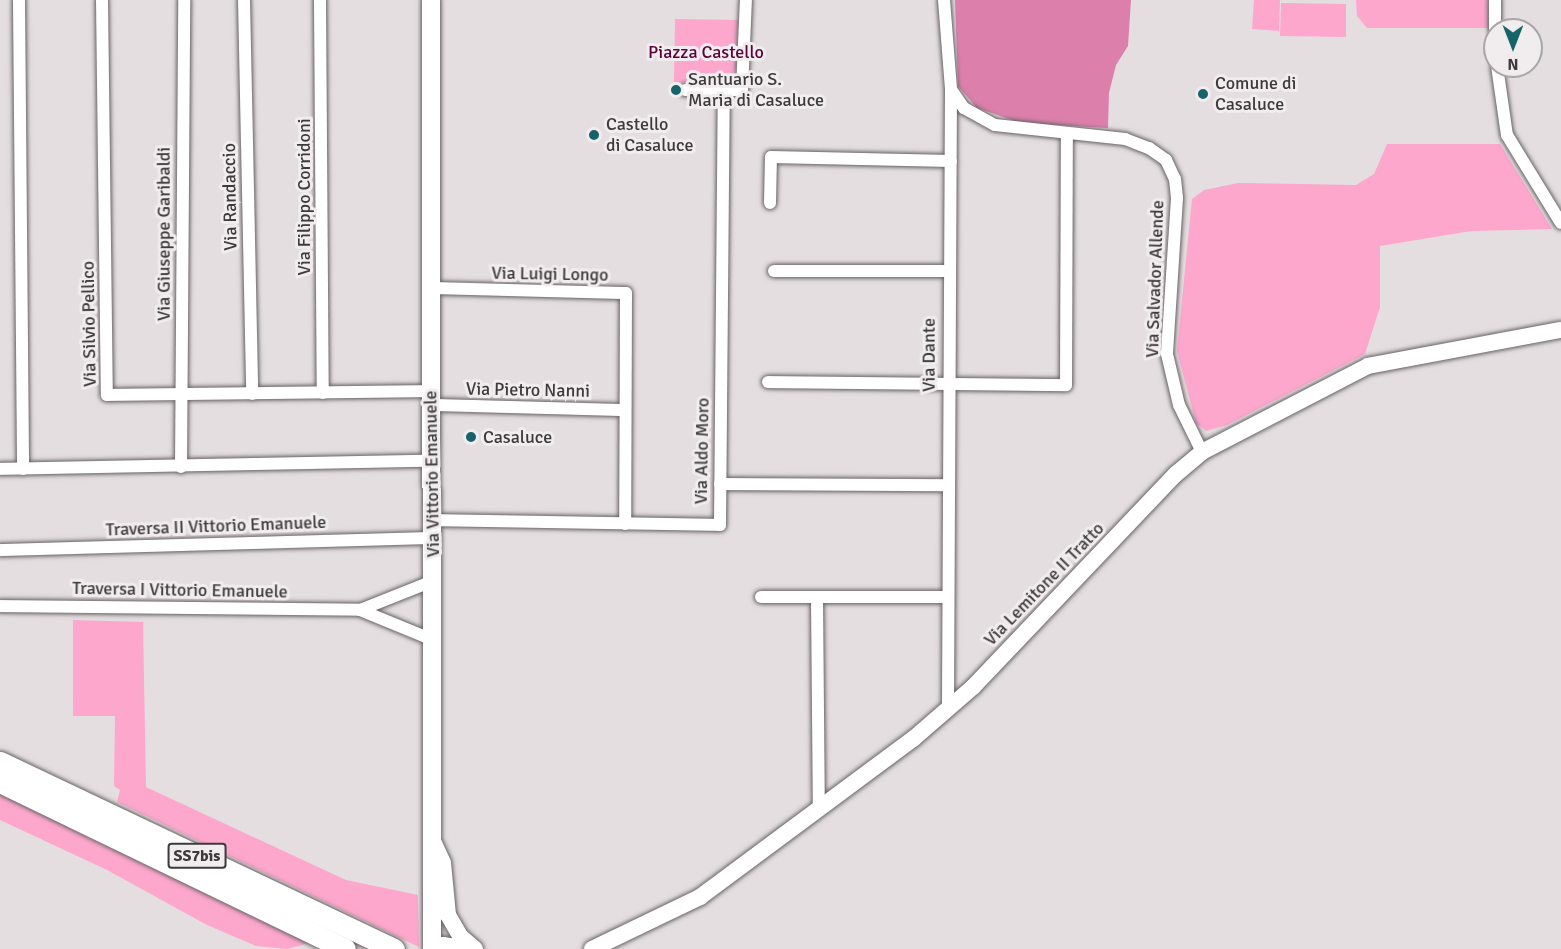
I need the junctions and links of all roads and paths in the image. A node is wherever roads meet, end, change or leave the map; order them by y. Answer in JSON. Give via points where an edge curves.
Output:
{"nodes":[{"id":1,"x":19,"y":0,"type":"edge"},
{"id":2,"x":102,"y":0,"type":"edge"},
{"id":3,"x":184,"y":0,"type":"edge"},
{"id":4,"x":244,"y":0,"type":"edge"},
{"id":5,"x":320,"y":0,"type":"edge"},
{"id":6,"x":431,"y":0,"type":"edge"},
{"id":7,"x":746,"y":0,"type":"edge"},
{"id":8,"x":944,"y":0,"type":"edge"},
{"id":9,"x":1495,"y":0,"type":"edge"},
{"id":10,"x":1495,"y":18,"type":"edge"},
{"id":11,"x":1498,"y":78,"type":"edge"},
{"id":12,"x":951,"y":89,"type":"junction"},
{"id":13,"x":685,"y":90,"type":"dead end"},
{"id":14,"x":724,"y":90,"type":"junction"},
{"id":15,"x":1067,"y":133,"type":"junction"},
{"id":16,"x":951,"y":160,"type":"junction"},
{"id":17,"x":770,"y":203,"type":"dead end"},
{"id":18,"x":1561,"y":223,"type":"edge"},
{"id":19,"x":774,"y":271,"type":"dead end"},
{"id":20,"x":948,"y":271,"type":"junction"},
{"id":21,"x":429,"y":288,"type":"junction"},
{"id":22,"x":1561,"y":330,"type":"edge"},
{"id":23,"x":768,"y":382,"type":"dead end"},
{"id":24,"x":947,"y":384,"type":"junction"},
{"id":25,"x":323,"y":393,"type":"junction"},
{"id":26,"x":181,"y":394,"type":"junction"},
{"id":27,"x":252,"y":394,"type":"junction"},
{"id":28,"x":432,"y":398,"type":"junction"},
{"id":29,"x":624,"y":410,"type":"junction"},
{"id":30,"x":1202,"y":452,"type":"junction"},
{"id":31,"x":432,"y":461,"type":"junction"},
{"id":32,"x":181,"y":467,"type":"junction"},
{"id":33,"x":23,"y":469,"type":"junction"},
{"id":34,"x":0,"y":470,"type":"edge"},
{"id":35,"x":720,"y":484,"type":"junction"},
{"id":36,"x":946,"y":485,"type":"junction"},
{"id":37,"x":625,"y":524,"type":"junction"},
{"id":38,"x":433,"y":529,"type":"junction"},
{"id":39,"x":0,"y":550,"type":"edge"},
{"id":40,"x":433,"y":581,"type":"junction"},
{"id":41,"x":761,"y":597,"type":"dead end"},
{"id":42,"x":818,"y":597,"type":"junction"},
{"id":43,"x":948,"y":597,"type":"junction"},
{"id":44,"x":0,"y":606,"type":"edge"},
{"id":45,"x":360,"y":610,"type":"junction"},
{"id":46,"x":433,"y":640,"type":"junction"},
{"id":47,"x":948,"y":710,"type":"junction"},
{"id":48,"x":0,"y":762,"type":"edge"},
{"id":49,"x":0,"y":782,"type":"edge"},
{"id":50,"x":819,"y":810,"type":"junction"},
{"id":51,"x":432,"y":838,"type":"junction"},
{"id":52,"x":345,"y":949,"type":"edge"},
{"id":53,"x":394,"y":949,"type":"edge"},
{"id":54,"x":432,"y":949,"type":"edge"},
{"id":55,"x":437,"y":949,"type":"edge"},
{"id":56,"x":468,"y":949,"type":"edge"},
{"id":57,"x":475,"y":949,"type":"edge"},
{"id":58,"x":592,"y":949,"type":"edge"}],
"edges":[{"from":1,"to":33,"type":"street"},
{"from":2,"to":26,"type":"street","name":"Via Silvio Pellico","via":[[107,395]]},
{"from":3,"to":26,"type":"street","name":"Via Giuseppe Garibaldi"},
{"from":4,"to":27,"type":"street","name":"Via Randaccio"},
{"from":5,"to":25,"type":"street","name":"Via Filippo Corridoni"},
{"from":6,"to":21,"type":"main road","name":"Via Vittorio Emanuele"},
{"from":7,"to":14,"type":"street","via":[[742,90]]},
{"from":8,"to":12,"type":"street","name":"Via Dante"},
{"from":9,"to":10,"type":"street"},
{"from":11,"to":18,"type":"street","via":[[1507,135]]},
{"from":12,"to":15,"type":"street","name":"Via Salvador Allende","via":[[964,108],[985,122],[1012,129]]},
{"from":12,"to":16,"type":"street","name":"Via Dante"},
{"from":13,"to":14,"type":"street"},
{"from":14,"to":35,"type":"street","name":"Via Aldo Moro"},
{"from":15,"to":24,"type":"street","via":[[1066,385]]},
{"from":15,"to":30,"type":"street","name":"Via Salvador Allende","via":[[1125,139],[1159,154],[1172,168],[1177,212],[1167,354],[1179,405]]},
{"from":16,"to":17,"type":"street","via":[[771,157]]},
{"from":16,"to":20,"type":"street","name":"Via Dante"},
{"from":19,"to":20,"type":"street"},
{"from":20,"to":24,"type":"street","name":"Via Dante"},
{"from":21,"to":28,"type":"main road","name":"Via Vittorio Emanuele"},
{"from":21,"to":29,"type":"street","name":"Via Luigi Longo","via":[[626,293]]},
{"from":22,"to":30,"type":"street","name":"Via Lemitone II Tratto","via":[[1368,366]]},
{"from":23,"to":24,"type":"street"},
{"from":24,"to":36,"type":"street","name":"Via Dante"},
{"from":25,"to":27,"type":"street","name":"Via Silvio Pellico"},
{"from":25,"to":28,"type":"street","name":"Via Silvio Pellico"},
{"from":26,"to":27,"type":"street","name":"Via Silvio Pellico"},
{"from":26,"to":32,"type":"street","name":"Via Giuseppe Garibaldi"},
{"from":28,"to":29,"type":"street","name":"Via Pietro Nanni"},
{"from":28,"to":31,"type":"main road","name":"Via Vittorio Emanuele"},
{"from":29,"to":37,"type":"street"},
{"from":30,"to":47,"type":"street","name":"Via Lemitone II Tratto","via":[[1176,474]]},
{"from":31,"to":32,"type":"street"},
{"from":31,"to":38,"type":"main road","name":"Via Vittorio Emanuele"},
{"from":32,"to":33,"type":"street"},
{"from":33,"to":34,"type":"street"},
{"from":35,"to":36,"type":"street"},
{"from":35,"to":37,"type":"street","name":"Via Aldo Moro","via":[[720,525]]},
{"from":36,"to":43,"type":"street","name":"Via Dante"},
{"from":37,"to":38,"type":"street","name":"Via Aldo Moro"},
{"from":38,"to":39,"type":"street","name":"Traversa II Vittorio Emanuele"},
{"from":38,"to":40,"type":"main road","name":"Via Vittorio Emanuele"},
{"from":40,"to":45,"type":"street","name":"Traversa I Vittorio Emanuele"},
{"from":40,"to":46,"type":"main road","name":"Via Vittorio Emanuele"},
{"from":41,"to":42,"type":"street"},
{"from":42,"to":43,"type":"street"},
{"from":42,"to":50,"type":"street"},
{"from":43,"to":47,"type":"street","name":"Via Dante"},
{"from":44,"to":45,"type":"street","name":"Traversa I Vittorio Emanuele"},
{"from":45,"to":46,"type":"street","name":"Traversa I Vittorio Emanuele"},
{"from":46,"to":51,"type":"main road","name":"Via Vittorio Emanuele"},
{"from":47,"to":50,"type":"street","name":"Via Lemitone II Tratto"},
{"from":48,"to":53,"type":"highway","number":"SS7bis"},
{"from":49,"to":52,"type":"highway","number":"SS7bis"},
{"from":50,"to":58,"type":"street","name":"Via Lemitone II Tratto","via":[[700,897]]},
{"from":51,"to":54,"type":"main road","name":"Via Vittorio Emanuele"},
{"from":51,"to":57,"type":"street","via":[[443,862],[448,915],[460,936]]},
{"from":55,"to":56,"type":"street","via":[[454,945]]}]}
